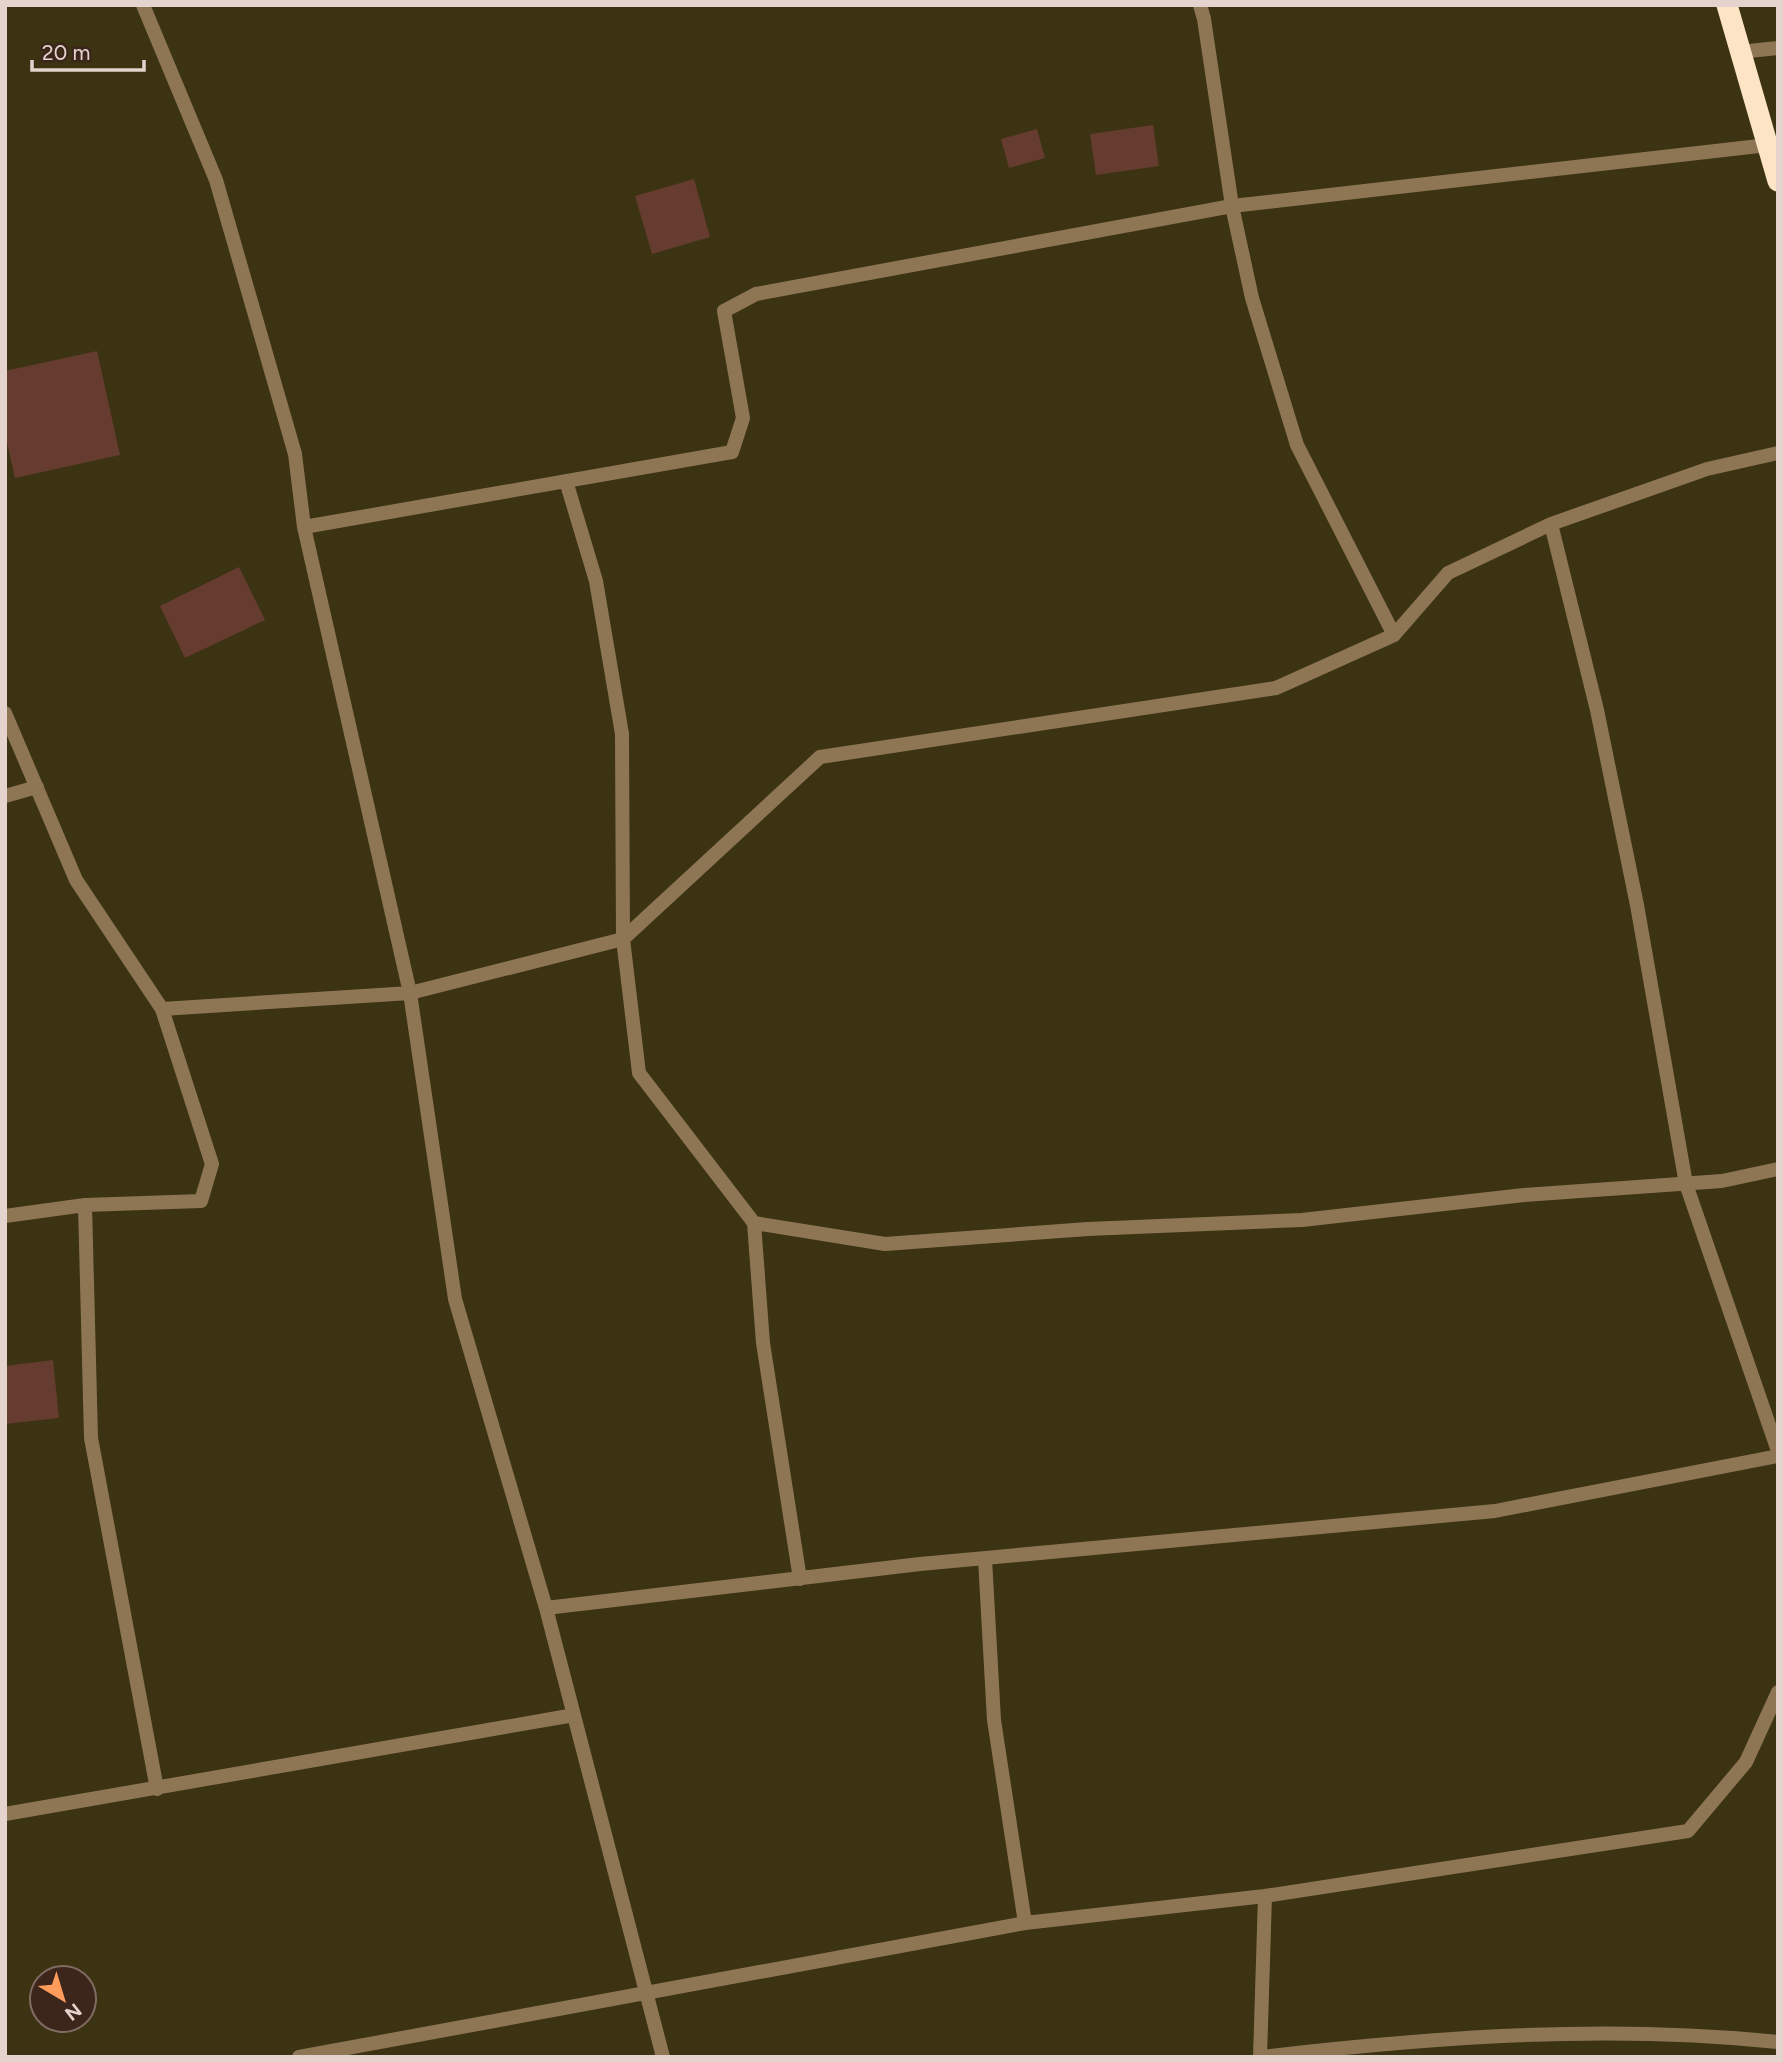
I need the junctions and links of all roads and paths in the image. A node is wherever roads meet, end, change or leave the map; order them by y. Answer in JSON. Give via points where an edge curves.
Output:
{"nodes":[{"id":1,"x":143,"y":5,"type":"edge"},
{"id":2,"x":1199,"y":5,"type":"edge"},
{"id":3,"x":1727,"y":5,"type":"edge"},
{"id":4,"x":1778,"y":48,"type":"edge"},
{"id":5,"x":1739,"y":52,"type":"junction"},
{"id":6,"x":1768,"y":145,"type":"junction"},
{"id":7,"x":1778,"y":181,"type":"edge"},
{"id":8,"x":1233,"y":206,"type":"junction"},
{"id":9,"x":1778,"y":453,"type":"edge"},
{"id":10,"x":566,"y":481,"type":"junction"},
{"id":11,"x":1551,"y":524,"type":"junction"},
{"id":12,"x":304,"y":527,"type":"junction"},
{"id":13,"x":1394,"y":635,"type":"junction"},
{"id":14,"x":5,"y":713,"type":"edge"},
{"id":15,"x":37,"y":787,"type":"junction"},
{"id":16,"x":5,"y":796,"type":"edge"},
{"id":17,"x":623,"y":939,"type":"junction"},
{"id":18,"x":410,"y":993,"type":"junction"},
{"id":19,"x":162,"y":1009,"type":"junction"},
{"id":20,"x":1778,"y":1169,"type":"edge"},
{"id":21,"x":1686,"y":1184,"type":"junction"},
{"id":22,"x":85,"y":1205,"type":"junction"},
{"id":23,"x":5,"y":1216,"type":"edge"},
{"id":24,"x":754,"y":1223,"type":"junction"},
{"id":25,"x":1778,"y":1451,"type":"edge"},
{"id":26,"x":1778,"y":1456,"type":"edge"},
{"id":27,"x":985,"y":1559,"type":"junction"},
{"id":28,"x":800,"y":1579,"type":"junction"},
{"id":29,"x":546,"y":1608,"type":"junction"},
{"id":30,"x":1778,"y":1692,"type":"edge"},
{"id":31,"x":574,"y":1715,"type":"junction"},
{"id":32,"x":157,"y":1789,"type":"junction"},
{"id":33,"x":5,"y":1814,"type":"edge"},
{"id":34,"x":1265,"y":1896,"type":"junction"},
{"id":35,"x":1025,"y":1923,"type":"junction"},
{"id":36,"x":646,"y":1994,"type":"junction"},
{"id":37,"x":1778,"y":2042,"type":"edge"},
{"id":38,"x":299,"y":2057,"type":"edge"},
{"id":39,"x":663,"y":2057,"type":"edge"},
{"id":40,"x":1260,"y":2057,"type":"edge"}],
"edges":[{"from":1,"to":12,"type":"street","via":[[216,180],[295,454]]},
{"from":2,"to":8,"type":"street"},
{"from":3,"to":5,"type":"highway"},
{"from":4,"to":5,"type":"street"},
{"from":5,"to":6,"type":"highway"},
{"from":6,"to":7,"type":"highway"},
{"from":6,"to":8,"type":"street"},
{"from":8,"to":10,"type":"street","via":[[756,294],[724,311],[743,418],[732,452]]},
{"from":8,"to":13,"type":"street","via":[[1252,298],[1297,445]]},
{"from":9,"to":11,"type":"street","via":[[1707,469]]},
{"from":10,"to":12,"type":"street"},
{"from":10,"to":17,"type":"street","via":[[596,581],[622,734]]},
{"from":11,"to":13,"type":"street","via":[[1448,573]]},
{"from":11,"to":21,"type":"street","via":[[1597,710],[1637,905]]},
{"from":12,"to":18,"type":"street"},
{"from":13,"to":17,"type":"street","via":[[1276,688],[820,757]]},
{"from":14,"to":15,"type":"street"},
{"from":15,"to":16,"type":"street"},
{"from":15,"to":19,"type":"street","via":[[76,880]]},
{"from":17,"to":18,"type":"street"},
{"from":17,"to":24,"type":"street","via":[[639,1073]]},
{"from":18,"to":19,"type":"street"},
{"from":18,"to":29,"type":"street","via":[[454,1299]]},
{"from":19,"to":22,"type":"street","via":[[212,1164],[201,1201]]},
{"from":20,"to":21,"type":"street"},
{"from":21,"to":24,"type":"street","via":[[1524,1195],[1302,1220],[885,1244]]},
{"from":21,"to":25,"type":"street"},
{"from":22,"to":23,"type":"street"},
{"from":22,"to":32,"type":"street","via":[[91,1437]]},
{"from":24,"to":28,"type":"street","via":[[763,1343]]},
{"from":26,"to":27,"type":"street","via":[[1495,1511]]},
{"from":27,"to":28,"type":"street"},
{"from":27,"to":35,"type":"street","via":[[994,1720]]},
{"from":28,"to":29,"type":"street"},
{"from":29,"to":31,"type":"street"},
{"from":30,"to":34,"type":"street","via":[[1746,1762],[1688,1830]]},
{"from":31,"to":32,"type":"street"},
{"from":31,"to":36,"type":"street"},
{"from":32,"to":33,"type":"street"},
{"from":34,"to":35,"type":"street"},
{"from":34,"to":40,"type":"street"},
{"from":35,"to":36,"type":"street"},
{"from":36,"to":38,"type":"street"},
{"from":36,"to":39,"type":"street"},
{"from":37,"to":40,"type":"street","via":[[1715,2035],[1562,2033],[1396,2041]]}]}
